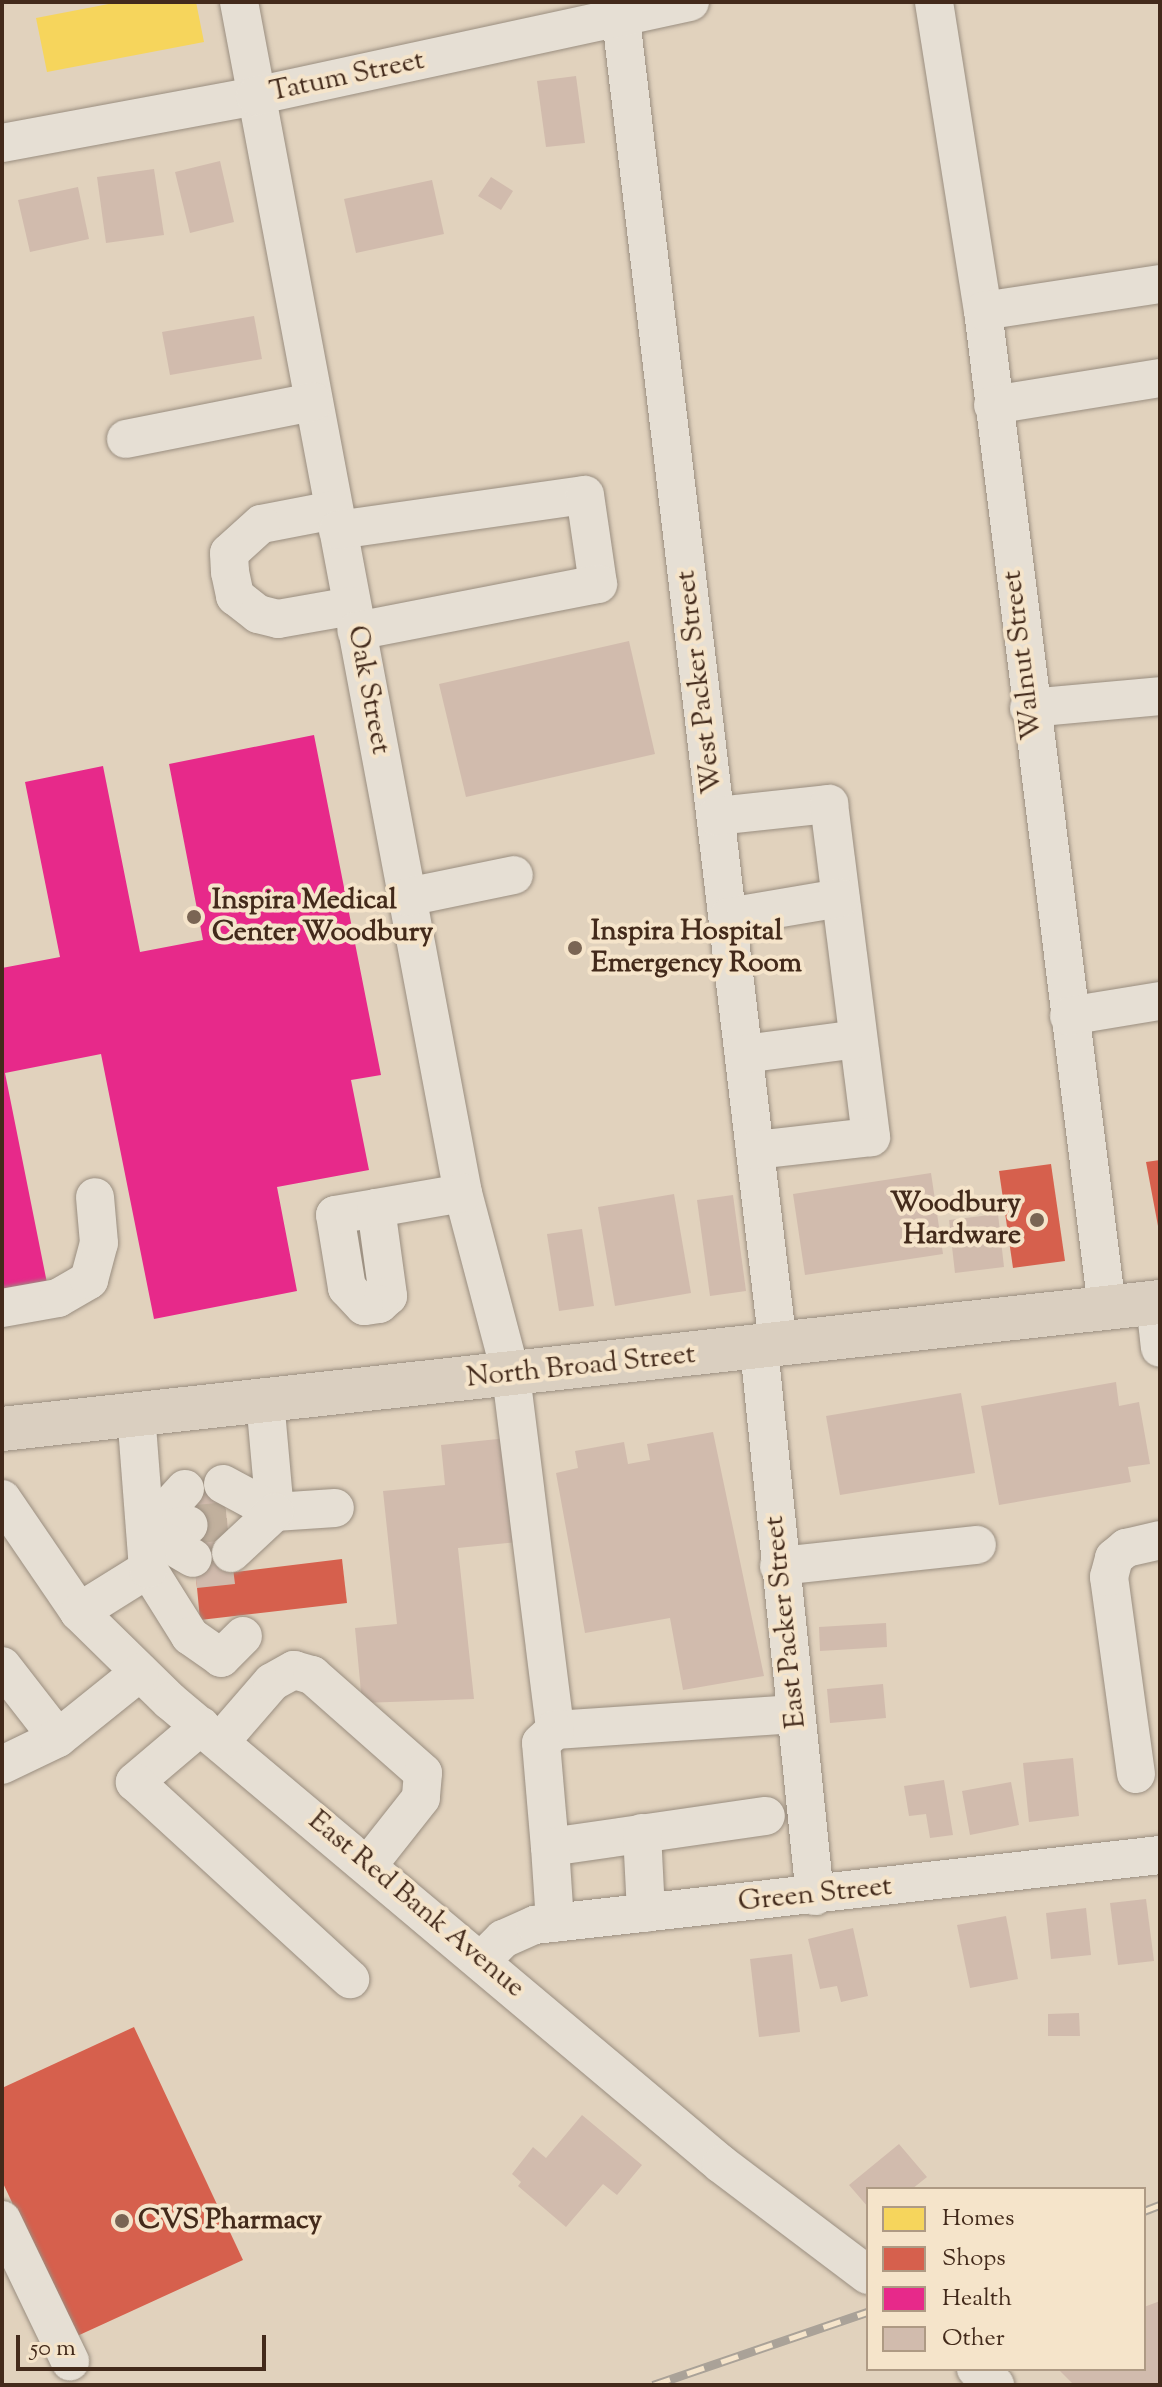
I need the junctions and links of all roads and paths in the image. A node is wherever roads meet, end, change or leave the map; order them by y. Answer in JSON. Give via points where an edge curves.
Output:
{"nodes":[{"id":1,"x":239,"y":2,"type":"edge"},
{"id":2,"x":690,"y":2,"type":"edge"},
{"id":3,"x":934,"y":2,"type":"edge"},
{"id":4,"x":621,"y":19,"type":"junction"},
{"id":5,"x":255,"y":96,"type":"junction"},
{"id":6,"x":2,"y":143,"type":"edge"},
{"id":7,"x":1160,"y":284,"type":"edge"},
{"id":8,"x":983,"y":311,"type":"junction"},
{"id":9,"x":1160,"y":378,"type":"edge"},
{"id":10,"x":313,"y":402,"type":"junction"},
{"id":11,"x":993,"y":405,"type":"junction"},
{"id":12,"x":126,"y":439,"type":"dead end"},
{"id":13,"x":336,"y":520,"type":"junction"},
{"id":14,"x":354,"y":618,"type":"junction"},
{"id":15,"x":1160,"y":696,"type":"edge"},
{"id":16,"x":1029,"y":708,"type":"junction"},
{"id":17,"x":716,"y":816,"type":"junction"},
{"id":18,"x":505,"y":868,"type":"dead end"},
{"id":19,"x":405,"y":884,"type":"junction"},
{"id":20,"x":840,"y":898,"type":"junction"},
{"id":21,"x":728,"y":917,"type":"junction"},
{"id":22,"x":1160,"y":1001,"type":"edge"},
{"id":23,"x":1069,"y":1016,"type":"junction"},
{"id":24,"x":858,"y":1039,"type":"junction"},
{"id":25,"x":744,"y":1054,"type":"junction"},
{"id":26,"x":755,"y":1150,"type":"junction"},
{"id":27,"x":463,"y":1193,"type":"junction"},
{"id":28,"x":95,"y":1197,"type":"dead end"},
{"id":29,"x":376,"y":1208,"type":"dead end"},
{"id":30,"x":1158,"y":1303,"type":"edge"},
{"id":31,"x":2,"y":1308,"type":"edge"},
{"id":32,"x":1107,"y":1308,"type":"junction"},
{"id":33,"x":769,"y":1347,"type":"junction"},
{"id":34,"x":1160,"y":1348,"type":"edge"},
{"id":35,"x":511,"y":1375,"type":"junction"},
{"id":36,"x":265,"y":1400,"type":"junction"},
{"id":37,"x":136,"y":1414,"type":"junction"},
{"id":38,"x":2,"y":1429,"type":"edge"},
{"id":39,"x":2,"y":1499,"type":"edge"},
{"id":40,"x":335,"y":1508,"type":"dead end"},
{"id":41,"x":275,"y":1512,"type":"junction"},
{"id":42,"x":147,"y":1531,"type":"junction"},
{"id":43,"x":1160,"y":1540,"type":"edge"},
{"id":44,"x":977,"y":1545,"type":"dead end"},
{"id":45,"x":779,"y":1566,"type":"junction"},
{"id":46,"x":148,"y":1569,"type":"junction"},
{"id":47,"x":79,"y":1612,"type":"junction"},
{"id":48,"x":243,"y":1636,"type":"dead end"},
{"id":49,"x":4,"y":1672,"type":"edge"},
{"id":50,"x":140,"y":1672,"type":"junction"},
{"id":51,"x":795,"y":1714,"type":"junction"},
{"id":52,"x":555,"y":1730,"type":"junction"},
{"id":53,"x":211,"y":1734,"type":"junction"},
{"id":54,"x":58,"y":1738,"type":"junction"},
{"id":55,"x":2,"y":1765,"type":"edge"},
{"id":56,"x":1136,"y":1774,"type":"dead end"},
{"id":57,"x":766,"y":1816,"type":"dead end"},
{"id":58,"x":642,"y":1833,"type":"junction"},
{"id":59,"x":550,"y":1847,"type":"junction"},
{"id":60,"x":1160,"y":1855,"type":"edge"},
{"id":61,"x":368,"y":1865,"type":"junction"},
{"id":62,"x":815,"y":1896,"type":"junction"},
{"id":63,"x":646,"y":1913,"type":"junction"},
{"id":64,"x":555,"y":1923,"type":"junction"},
{"id":65,"x":482,"y":1960,"type":"junction"},
{"id":66,"x":350,"y":1979,"type":"dead end"},
{"id":67,"x":2,"y":2220,"type":"edge"},
{"id":68,"x":866,"y":2273,"type":"edge"},
{"id":69,"x":70,"y":2361,"type":"dead end"},
{"id":70,"x":978,"y":2371,"type":"edge"},
{"id":71,"x":995,"y":2385,"type":"edge"}],
"edges":[{"from":1,"to":5,"type":"street","name":"Oak Street"},
{"from":2,"to":4,"type":"street","name":"Tatum Street"},
{"from":3,"to":8,"type":"street","name":"Walnut Street"},
{"from":4,"to":5,"type":"street","name":"Tatum Street"},
{"from":4,"to":17,"type":"street","name":"West Packer Street"},
{"from":5,"to":6,"type":"street","name":"Tatum Street"},
{"from":5,"to":10,"type":"street","name":"Oak Street"},
{"from":7,"to":8,"type":"street"},
{"from":8,"to":11,"type":"street","name":"Walnut Street"},
{"from":9,"to":11,"type":"street"},
{"from":10,"to":12,"type":"street"},
{"from":10,"to":13,"type":"street","name":"Oak Street"},
{"from":11,"to":16,"type":"street","name":"Walnut Street"},
{"from":13,"to":14,"type":"street","name":"Oak Street"},
{"from":13,"to":14,"type":"street","via":[[261,524],[229,553],[230,572],[235,596],[258,614],[278,619]]},
{"from":13,"to":14,"type":"street","via":[[585,495],[598,584]]},
{"from":14,"to":19,"type":"street","name":"Oak Street"},
{"from":15,"to":16,"type":"street"},
{"from":16,"to":23,"type":"street","name":"Walnut Street"},
{"from":17,"to":20,"type":"street","via":[[829,804]]},
{"from":17,"to":21,"type":"street","name":"West Packer Street"},
{"from":18,"to":19,"type":"street"},
{"from":19,"to":27,"type":"street","name":"Oak Street"},
{"from":20,"to":21,"type":"street"},
{"from":20,"to":24,"type":"street"},
{"from":21,"to":25,"type":"street","name":"West Packer Street"},
{"from":22,"to":23,"type":"street"},
{"from":23,"to":32,"type":"street","name":"Walnut Street"},
{"from":24,"to":25,"type":"street"},
{"from":24,"to":26,"type":"street","via":[[871,1137]]},
{"from":25,"to":26,"type":"street","name":"West Packer Street"},
{"from":26,"to":33,"type":"street","name":"West Packer Street"},
{"from":27,"to":29,"type":"street"},
{"from":27,"to":35,"type":"street","name":"Oak Street"},
{"from":28,"to":31,"type":"street","via":[[99,1243],[89,1280],[58,1298]]},
{"from":30,"to":32,"type":"main road","name":"North Broad Street"},
{"from":30,"to":34,"type":"street"},
{"from":32,"to":33,"type":"main road","name":"North Broad Street"},
{"from":33,"to":35,"type":"main road","name":"North Broad Street"},
{"from":33,"to":45,"type":"street","name":"East Packer Street"},
{"from":35,"to":36,"type":"main road","name":"North Broad Street"},
{"from":35,"to":52,"type":"street","name":"Oak Street"},
{"from":36,"to":37,"type":"main road","name":"North Broad Street"},
{"from":36,"to":41,"type":"street"},
{"from":37,"to":38,"type":"main road","name":"North Broad Street"},
{"from":37,"to":42,"type":"street"},
{"from":39,"to":47,"type":"street","name":"East Red Bank Avenue"},
{"from":40,"to":41,"type":"street"},
{"from":41,"to":41,"type":"street","via":[[227,1520]]},
{"from":42,"to":42,"type":"street","via":[[189,1524]]},
{"from":42,"to":46,"type":"street"},
{"from":43,"to":56,"type":"street","via":[[1126,1548],[1114,1558],[1109,1577]]},
{"from":44,"to":45,"type":"street"},
{"from":45,"to":51,"type":"street","name":"East Packer Street"},
{"from":46,"to":47,"type":"street"},
{"from":46,"to":48,"type":"street","via":[[190,1636],[221,1658]]},
{"from":47,"to":50,"type":"street","name":"East Red Bank Avenue"},
{"from":49,"to":54,"type":"street"},
{"from":50,"to":53,"type":"street","name":"East Red Bank Avenue"},
{"from":50,"to":54,"type":"street"},
{"from":51,"to":52,"type":"street"},
{"from":51,"to":62,"type":"street","name":"East Packer Street"},
{"from":52,"to":59,"type":"street","via":[[541,1743]]},
{"from":53,"to":61,"type":"street","name":"East Red Bank Avenue"},
{"from":53,"to":61,"type":"street","via":[[272,1682],[294,1670],[312,1675],[423,1773],[421,1798]]},
{"from":53,"to":66,"type":"street","via":[[135,1782]]},
{"from":54,"to":55,"type":"street"},
{"from":57,"to":58,"type":"street"},
{"from":58,"to":59,"type":"street"},
{"from":58,"to":63,"type":"street"},
{"from":59,"to":64,"type":"street"},
{"from":60,"to":62,"type":"street","name":"Green Street"},
{"from":61,"to":65,"type":"street","name":"East Red Bank Avenue"},
{"from":62,"to":63,"type":"street","name":"Green Street"},
{"from":63,"to":64,"type":"street","name":"Green Street"},
{"from":64,"to":65,"type":"street","name":"Green Street","via":[[503,1939]]},
{"from":65,"to":68,"type":"street","name":"East Red Bank Avenue","via":[[721,2164]]},
{"from":67,"to":69,"type":"street"},
{"from":70,"to":71,"type":"street"}]}
